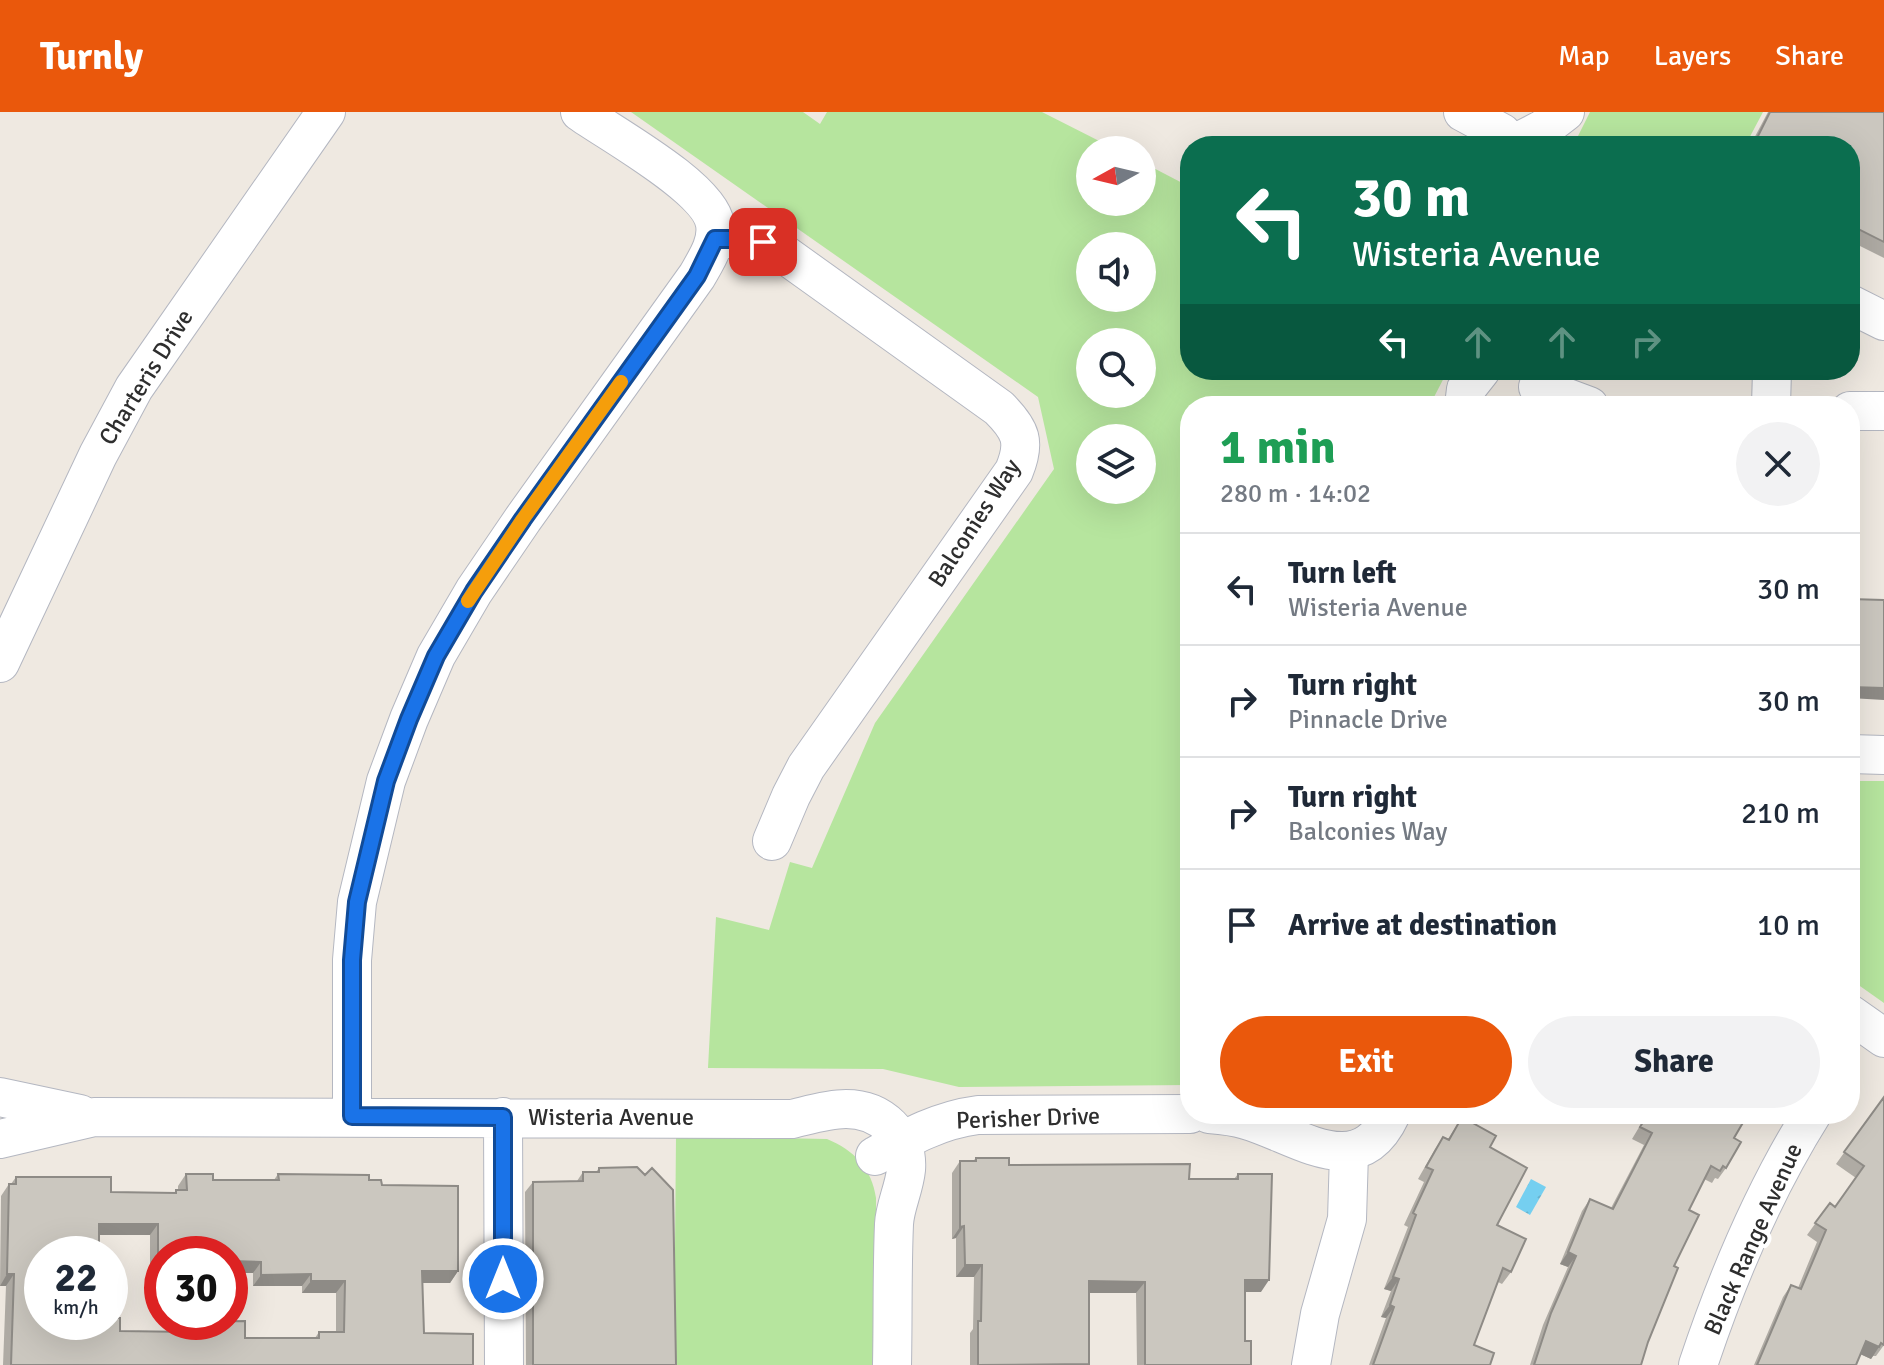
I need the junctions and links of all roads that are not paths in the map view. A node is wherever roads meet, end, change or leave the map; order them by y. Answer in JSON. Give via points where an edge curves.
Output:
{"nodes":[{"id":1,"x":326,"y":112,"type":"edge"},
{"id":2,"x":580,"y":112,"type":"edge"},
{"id":3,"x":1463,"y":112,"type":"edge"},
{"id":4,"x":1565,"y":112,"type":"edge"},
{"id":5,"x":1504,"y":136,"type":"edge"},
{"id":6,"x":1529,"y":136,"type":"edge"},
{"id":7,"x":715,"y":239,"type":"junction"},
{"id":8,"x":1860,"y":309,"type":"edge"},
{"id":9,"x":1884,"y":321,"type":"edge"},
{"id":10,"x":1530,"y":381,"type":"edge"},
{"id":11,"x":1565,"y":396,"type":"edge"},
{"id":12,"x":1860,"y":411,"type":"edge"},
{"id":13,"x":1884,"y":411,"type":"edge"},
{"id":14,"x":0,"y":663,"type":"edge"},
{"id":15,"x":1860,"y":754,"type":"edge"},
{"id":16,"x":1884,"y":755,"type":"edge"},
{"id":17,"x":772,"y":841,"type":"dead end"},
{"id":18,"x":0,"y":1097,"type":"edge"},
{"id":19,"x":1180,"y":1114,"type":"edge"},
{"id":20,"x":352,"y":1116,"type":"junction"},
{"id":21,"x":94,"y":1117,"type":"junction"},
{"id":22,"x":503,"y":1117,"type":"junction"},
{"id":23,"x":1257,"y":1124,"type":"edge"},
{"id":24,"x":1385,"y":1124,"type":"edge"},
{"id":25,"x":1807,"y":1124,"type":"edge"},
{"id":26,"x":0,"y":1139,"type":"edge"},
{"id":27,"x":888,"y":1148,"type":"junction"},
{"id":28,"x":1349,"y":1153,"type":"junction"},
{"id":29,"x":504,"y":1365,"type":"edge"},
{"id":30,"x":892,"y":1365,"type":"edge"},
{"id":31,"x":1311,"y":1365,"type":"edge"},
{"id":32,"x":1698,"y":1365,"type":"edge"}],
"edges":[{"from":1,"to":14,"type":"street","name":"Charteris Drive","via":[[134,388]]},
{"from":2,"to":7,"type":"street","via":[[687,185],[711,212]]},
{"from":3,"to":5,"type":"street"},
{"from":4,"to":6,"type":"street"},
{"from":7,"to":17,"type":"street","name":"Balconies Way","via":[[750,239],[777,249],[999,408],[1022,445],[1014,471],[806,767]]},
{"from":7,"to":20,"type":"street","via":[[697,276],[474,591],[436,656],[409,719],[386,781],[357,902]]},
{"from":8,"to":9,"type":"street"},
{"from":10,"to":11,"type":"street"},
{"from":12,"to":13,"type":"street"},
{"from":15,"to":16,"type":"street"},
{"from":18,"to":21,"type":"street","name":"Wisteria Avenue"},
{"from":19,"to":27,"type":"street","name":"Perisher Drive","via":[[952,1118]]},
{"from":20,"to":21,"type":"street","name":"Wisteria Avenue"},
{"from":20,"to":22,"type":"street","name":"Wisteria Avenue"},
{"from":21,"to":26,"type":"street","name":"Wisteria Avenue"},
{"from":22,"to":27,"type":"street","name":"Wisteria Avenue","via":[[792,1119],[864,1145]]},
{"from":22,"to":29,"type":"street"},
{"from":23,"to":28,"type":"street","via":[[1303,1143]]},
{"from":24,"to":28,"type":"street","via":[[1375,1139]]},
{"from":25,"to":32,"type":"street","name":"Black Range Avenue","via":[[1731,1276]]},
{"from":27,"to":30,"type":"street","via":[[906,1172],[894,1220]]},
{"from":28,"to":31,"type":"street","via":[[1347,1219]]}]}
